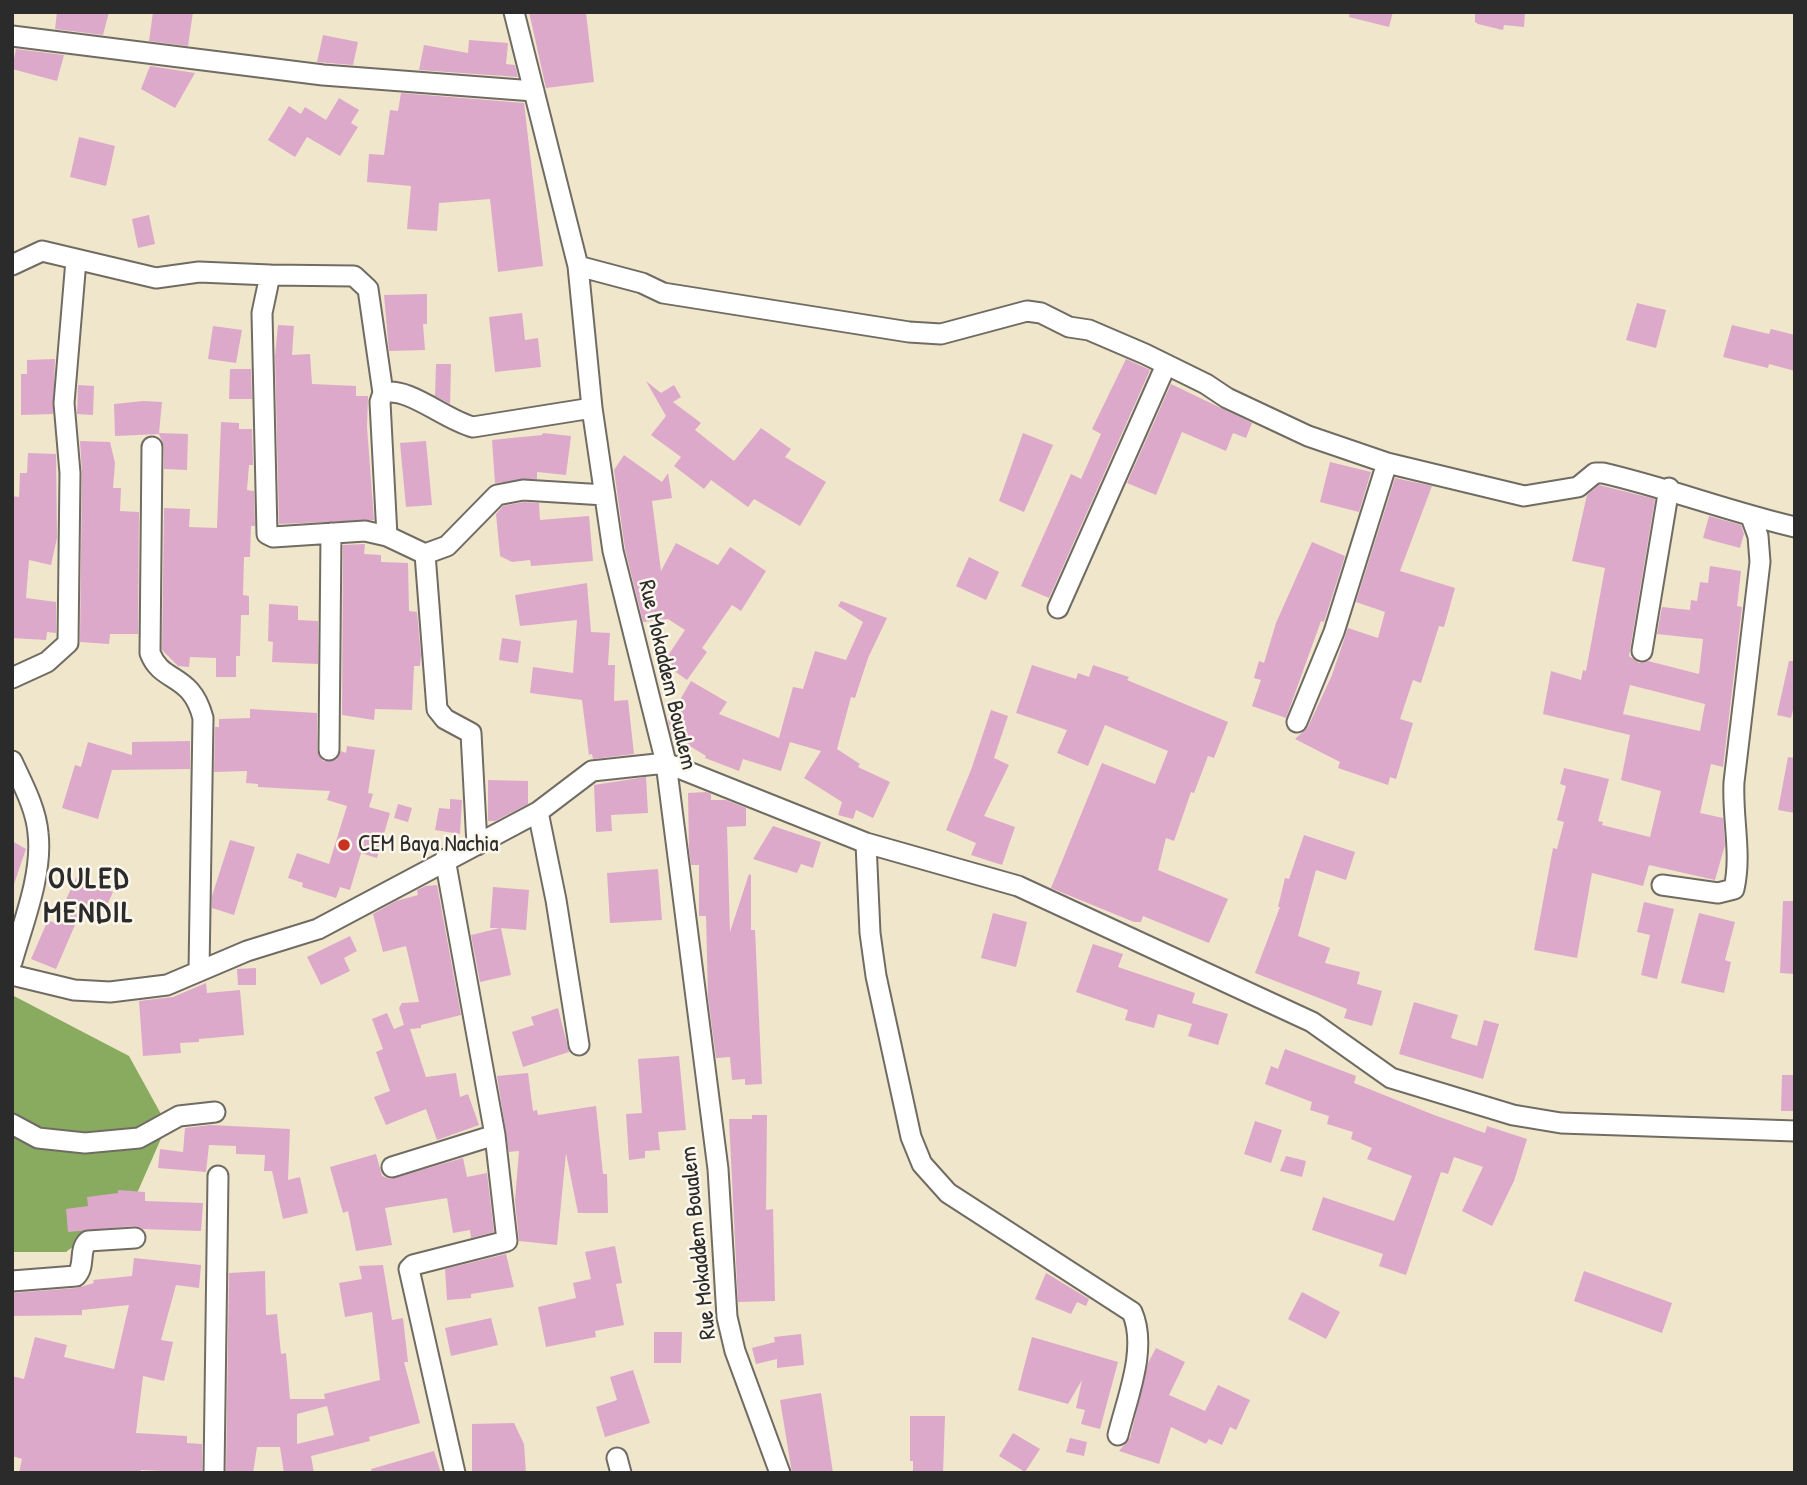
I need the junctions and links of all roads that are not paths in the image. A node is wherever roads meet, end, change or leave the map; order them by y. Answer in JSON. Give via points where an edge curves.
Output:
{"nodes":[{"id":1,"x":514,"y":12,"type":"edge"},
{"id":2,"x":12,"y":36,"type":"edge"},
{"id":3,"x":534,"y":91,"type":"junction"},
{"id":4,"x":76,"y":260,"type":"junction"},
{"id":5,"x":12,"y":265,"type":"edge"},
{"id":6,"x":578,"y":266,"type":"junction"},
{"id":7,"x":270,"y":275,"type":"junction"},
{"id":8,"x":1166,"y":365,"type":"junction"},
{"id":9,"x":383,"y":393,"type":"junction"},
{"id":10,"x":592,"y":408,"type":"junction"},
{"id":11,"x":152,"y":447,"type":"dead end"},
{"id":12,"x":1387,"y":463,"type":"junction"},
{"id":13,"x":1669,"y":488,"type":"junction"},
{"id":14,"x":605,"y":495,"type":"junction"},
{"id":15,"x":1751,"y":517,"type":"junction"},
{"id":16,"x":1795,"y":527,"type":"edge"},
{"id":17,"x":331,"y":533,"type":"junction"},
{"id":18,"x":387,"y":536,"type":"junction"},
{"id":19,"x":425,"y":554,"type":"junction"},
{"id":20,"x":1058,"y":608,"type":"dead end"},
{"id":21,"x":1642,"y":651,"type":"dead end"},
{"id":22,"x":12,"y":678,"type":"edge"},
{"id":23,"x":1297,"y":722,"type":"dead end"},
{"id":24,"x":329,"y":750,"type":"dead end"},
{"id":25,"x":12,"y":761,"type":"edge"},
{"id":26,"x":666,"y":763,"type":"junction"},
{"id":27,"x":538,"y":812,"type":"junction"},
{"id":28,"x":866,"y":843,"type":"junction"},
{"id":29,"x":477,"y":845,"type":"junction"},
{"id":30,"x":445,"y":859,"type":"junction"},
{"id":31,"x":1662,"y":885,"type":"dead end"},
{"id":32,"x":12,"y":962,"type":"edge"},
{"id":33,"x":199,"y":971,"type":"junction"},
{"id":34,"x":12,"y":975,"type":"edge"},
{"id":35,"x":579,"y":1045,"type":"dead end"},
{"id":36,"x":215,"y":1112,"type":"dead end"},
{"id":37,"x":12,"y":1124,"type":"edge"},
{"id":38,"x":1795,"y":1130,"type":"edge"},
{"id":39,"x":495,"y":1135,"type":"junction"},
{"id":40,"x":392,"y":1167,"type":"dead end"},
{"id":41,"x":218,"y":1176,"type":"dead end"},
{"id":42,"x":135,"y":1238,"type":"dead end"},
{"id":43,"x":12,"y":1281,"type":"edge"},
{"id":44,"x":1118,"y":1435,"type":"dead end"},
{"id":45,"x":214,"y":1473,"type":"edge"},
{"id":46,"x":455,"y":1473,"type":"edge"},
{"id":47,"x":780,"y":1473,"type":"edge"}],
"edges":[{"from":1,"to":3,"type":"street","name":"Rue Mokaddem Boualem"},
{"from":2,"to":3,"type":"street","via":[[323,75]]},
{"from":3,"to":6,"type":"street","name":"Rue Mokaddem Boualem"},
{"from":4,"to":5,"type":"street","via":[[41,251]]},
{"from":4,"to":7,"type":"street","via":[[156,278],[199,272]]},
{"from":4,"to":22,"type":"street","via":[[64,403],[70,473],[68,643],[47,662]]},
{"from":6,"to":8,"type":"street","via":[[663,293],[909,332],[941,334],[1027,311],[1041,313]]},
{"from":6,"to":10,"type":"street","name":"Rue Mokaddem Boualem"},
{"from":7,"to":9,"type":"street","via":[[361,279],[368,289]]},
{"from":7,"to":17,"type":"street","via":[[262,313],[264,522],[267,534],[273,537]]},
{"from":8,"to":12,"type":"street","via":[[1308,436]]},
{"from":8,"to":20,"type":"street"},
{"from":9,"to":10,"type":"street","via":[[405,393],[453,422],[473,427]]},
{"from":9,"to":18,"type":"street"},
{"from":10,"to":14,"type":"street","name":"Rue Mokaddem Boualem"},
{"from":11,"to":33,"type":"street","via":[[150,653],[154,664],[184,682],[198,699],[203,718]]},
{"from":12,"to":13,"type":"street","via":[[1524,496],[1578,487],[1603,473]]},
{"from":12,"to":23,"type":"street","via":[[1334,632]]},
{"from":13,"to":15,"type":"street"},
{"from":13,"to":21,"type":"street"},
{"from":14,"to":19,"type":"street","via":[[523,490],[497,495],[447,546]]},
{"from":14,"to":26,"type":"street","name":"Rue Mokaddem Boualem","via":[[613,551]]},
{"from":15,"to":16,"type":"street"},
{"from":15,"to":31,"type":"street","via":[[1760,562],[1734,782],[1738,874],[1734,889],[1718,893]]},
{"from":17,"to":18,"type":"street","via":[[365,531]]},
{"from":17,"to":24,"type":"street"},
{"from":18,"to":19,"type":"street"},
{"from":19,"to":29,"type":"street","via":[[437,709],[445,719],[471,733]]},
{"from":25,"to":32,"type":"street","via":[[38,833],[37,862]]},
{"from":26,"to":27,"type":"street","via":[[592,771]]},
{"from":26,"to":28,"type":"street"},
{"from":26,"to":47,"type":"street","name":"Rue Mokaddem Boualem","via":[[718,1169],[727,1317]]},
{"from":27,"to":29,"type":"street"},
{"from":27,"to":35,"type":"street"},
{"from":28,"to":38,"type":"street","via":[[1018,886],[1312,1022],[1391,1078],[1513,1115],[1561,1123]]},
{"from":28,"to":44,"type":"street","via":[[876,976],[911,1137],[922,1164],[948,1193],[1132,1312],[1140,1329]]},
{"from":29,"to":30,"type":"street"},
{"from":30,"to":33,"type":"street","via":[[317,929]]},
{"from":30,"to":39,"type":"street"},
{"from":33,"to":34,"type":"street","via":[[167,985],[110,992],[74,990]]},
{"from":36,"to":37,"type":"street","via":[[178,1116],[139,1138],[85,1143],[38,1138]]},
{"from":39,"to":40,"type":"street"},
{"from":39,"to":46,"type":"street","via":[[507,1241],[409,1269]]},
{"from":41,"to":45,"type":"street"},
{"from":42,"to":43,"type":"street","via":[[88,1241],[76,1276]]}]}
